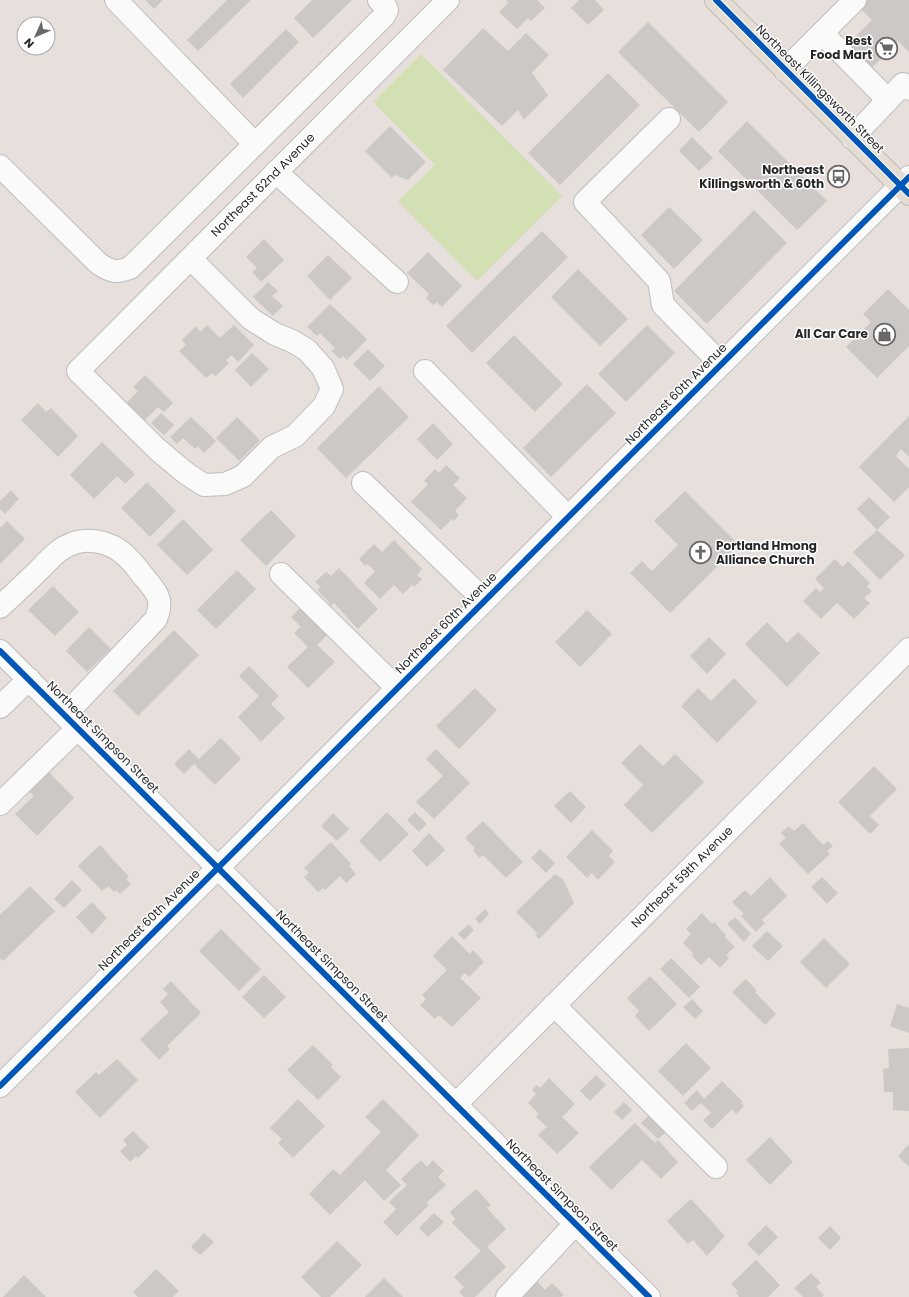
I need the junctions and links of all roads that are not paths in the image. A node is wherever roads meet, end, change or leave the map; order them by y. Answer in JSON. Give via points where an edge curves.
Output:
{"nodes":[{"id":1,"x":116,"y":0,"type":"edge"},
{"id":2,"x":379,"y":0,"type":"edge"},
{"id":3,"x":448,"y":0,"type":"edge"},
{"id":4,"x":716,"y":0,"type":"edge"},
{"id":5,"x":855,"y":0,"type":"edge"},
{"id":6,"x":822,"y":33,"type":"junction"},
{"id":7,"x":785,"y":70,"type":"junction"},
{"id":8,"x":909,"y":90,"type":"edge"},
{"id":9,"x":888,"y":100,"type":"junction"},
{"id":10,"x":669,"y":119,"type":"dead end"},
{"id":11,"x":852,"y":138,"type":"junction"},
{"id":12,"x":255,"y":144,"type":"junction"},
{"id":13,"x":0,"y":166,"type":"edge"},
{"id":14,"x":276,"y":172,"type":"junction"},
{"id":15,"x":906,"y":185,"type":"edge"},
{"id":16,"x":191,"y":258,"type":"junction"},
{"id":17,"x":397,"y":282,"type":"dead end"},
{"id":18,"x":721,"y":364,"type":"junction"},
{"id":19,"x":424,"y":371,"type":"dead end"},
{"id":20,"x":363,"y":482,"type":"dead end"},
{"id":21,"x":568,"y":518,"type":"junction"},
{"id":22,"x":281,"y":574,"type":"dead end"},
{"id":23,"x":484,"y":600,"type":"junction"},
{"id":24,"x":0,"y":607,"type":"edge"},
{"id":25,"x":909,"y":649,"type":"edge"},
{"id":26,"x":0,"y":651,"type":"edge"},
{"id":27,"x":29,"y":679,"type":"junction"},
{"id":28,"x":396,"y":687,"type":"junction"},
{"id":29,"x":0,"y":707,"type":"edge"},
{"id":30,"x":71,"y":721,"type":"junction"},
{"id":31,"x":0,"y":804,"type":"edge"},
{"id":32,"x":217,"y":867,"type":"junction"},
{"id":33,"x":554,"y":1005,"type":"junction"},
{"id":34,"x":0,"y":1086,"type":"edge"},
{"id":35,"x":455,"y":1105,"type":"junction"},
{"id":36,"x":716,"y":1167,"type":"dead end"},
{"id":37,"x":575,"y":1224,"type":"junction"},
{"id":38,"x":507,"y":1297,"type":"edge"},
{"id":39,"x":649,"y":1297,"type":"edge"}],
"edges":[{"from":1,"to":12,"type":"street"},
{"from":2,"to":12,"type":"street","via":[[387,10],[384,16]]},
{"from":3,"to":14,"type":"street","name":"Northeast 62nd Avenue"},
{"from":4,"to":7,"type":"main road","name":"Northeast Killingsworth Street"},
{"from":5,"to":6,"type":"street"},
{"from":6,"to":7,"type":"street"},
{"from":6,"to":9,"type":"street"},
{"from":7,"to":11,"type":"main road","name":"Northeast Killingsworth Street"},
{"from":8,"to":9,"type":"street","via":[[903,84]]},
{"from":9,"to":11,"type":"street"},
{"from":10,"to":18,"type":"street","via":[[585,202],[659,281],[663,305]]},
{"from":11,"to":15,"type":"main road","name":"Northeast Killingsworth Street"},
{"from":12,"to":13,"type":"street","via":[[130,268],[121,271],[111,271],[99,264]]},
{"from":14,"to":16,"type":"street","name":"Northeast 62nd Avenue"},
{"from":14,"to":17,"type":"street"},
{"from":15,"to":18,"type":"street","name":"Northeast 60th Avenue"},
{"from":16,"to":16,"type":"street","name":"Northeast 62nd Avenue","via":[[78,371],[157,449],[187,474],[204,485],[225,484],[243,476],[272,447],[295,436],[324,406],[332,388],[323,368],[307,350],[252,319]]},
{"from":18,"to":21,"type":"street","name":"Northeast 60th Avenue"},
{"from":19,"to":21,"type":"street"},
{"from":20,"to":23,"type":"street"},
{"from":21,"to":23,"type":"street","name":"Northeast 60th Avenue"},
{"from":22,"to":28,"type":"street"},
{"from":23,"to":28,"type":"street","name":"Northeast 60th Avenue"},
{"from":24,"to":30,"type":"street","via":[[65,546],[82,541],[101,542],[115,548],[126,555],[150,583],[160,602],[156,619]]},
{"from":25,"to":33,"type":"street","name":"Northeast 59th Avenue"},
{"from":26,"to":27,"type":"street","name":"Northeast Simpson Street"},
{"from":27,"to":29,"type":"street"},
{"from":27,"to":30,"type":"street","name":"Northeast Simpson Street"},
{"from":28,"to":32,"type":"street","name":"Northeast 60th Avenue"},
{"from":30,"to":31,"type":"street"},
{"from":30,"to":32,"type":"street","name":"Northeast Simpson Street"},
{"from":32,"to":34,"type":"street","name":"Northeast 60th Avenue"},
{"from":32,"to":35,"type":"street","name":"Northeast Simpson Street"},
{"from":33,"to":35,"type":"street","name":"Northeast 59th Avenue"},
{"from":33,"to":36,"type":"street"},
{"from":35,"to":37,"type":"street","name":"Northeast Simpson Street"},
{"from":37,"to":38,"type":"street"},
{"from":37,"to":39,"type":"street","name":"Northeast Simpson Street"}]}
